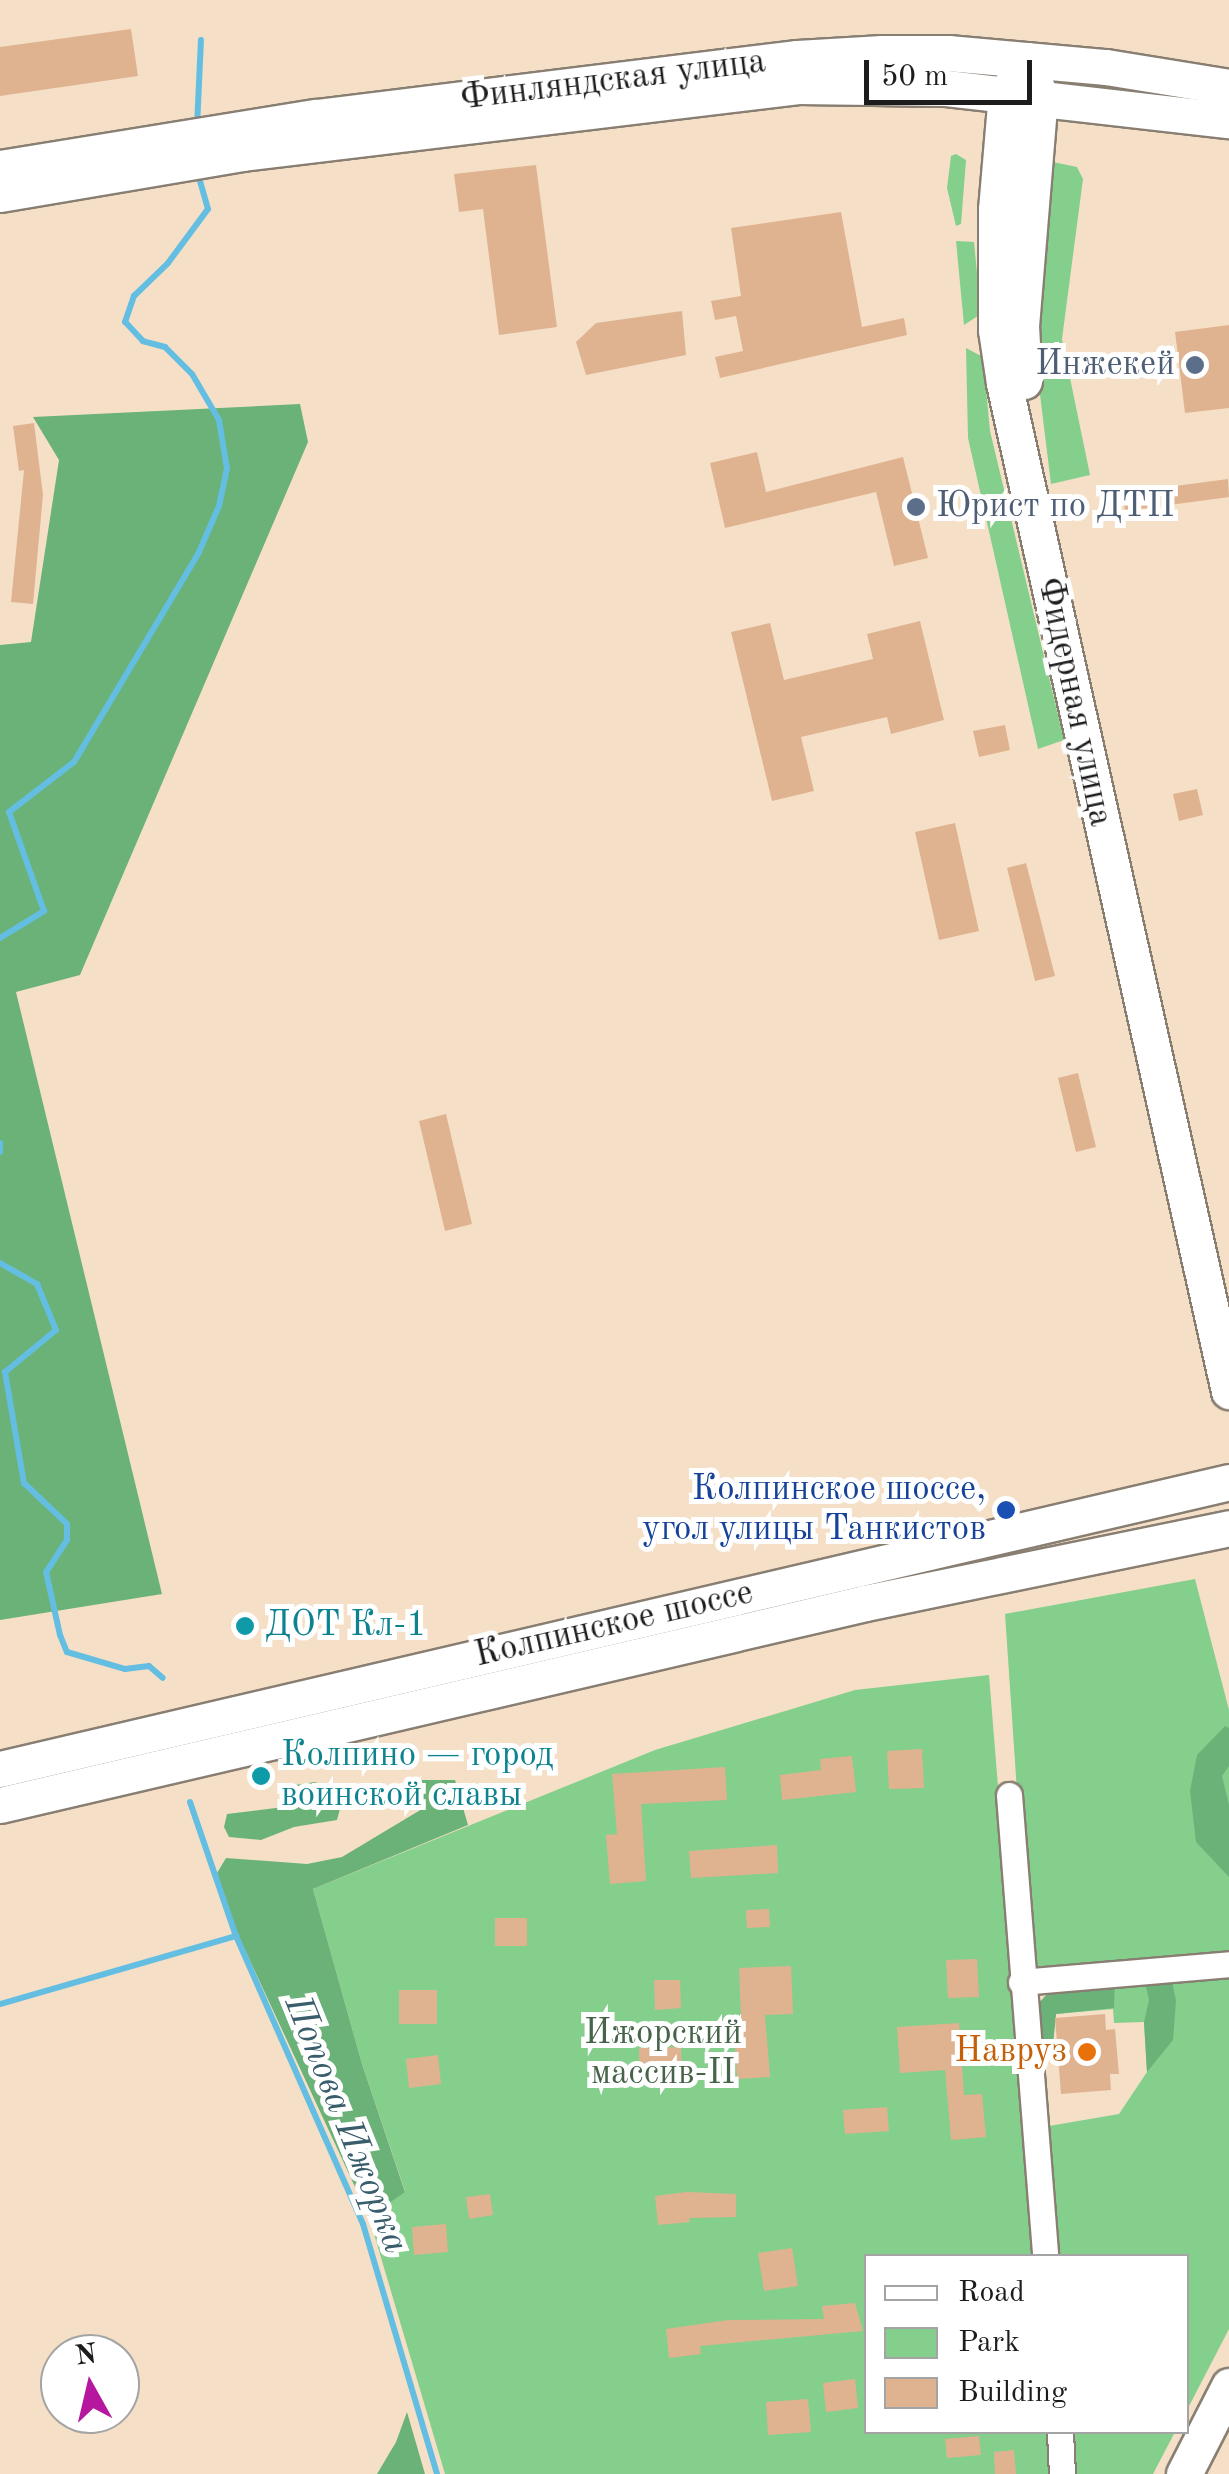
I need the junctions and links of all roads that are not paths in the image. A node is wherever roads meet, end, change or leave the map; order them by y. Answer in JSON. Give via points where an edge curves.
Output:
{"nodes":[{"id":1,"x":1027,"y":60,"type":"junction"},
{"id":2,"x":1229,"y":87,"type":"edge"},
{"id":3,"x":1023,"y":95,"type":"junction"},
{"id":4,"x":1229,"y":120,"type":"edge"},
{"id":5,"x":229,"y":142,"type":"junction"},
{"id":6,"x":158,"y":154,"type":"junction"},
{"id":7,"x":0,"y":168,"type":"edge"},
{"id":8,"x":0,"y":194,"type":"edge"},
{"id":9,"x":1154,"y":1014,"type":"junction"},
{"id":10,"x":1229,"y":1282,"type":"edge"},
{"id":11,"x":1229,"y":1391,"type":"edge"},
{"id":12,"x":1229,"y":1482,"type":"edge"},
{"id":13,"x":1229,"y":1528,"type":"edge"},
{"id":14,"x":0,"y":1769,"type":"edge"},
{"id":15,"x":1009,"y":1795,"type":"dead end"},
{"id":16,"x":0,"y":1805,"type":"edge"},
{"id":17,"x":1229,"y":1964,"type":"edge"},
{"id":18,"x":1021,"y":1982,"type":"junction"},
{"id":19,"x":1045,"y":2254,"type":"edge"},
{"id":20,"x":1229,"y":2386,"type":"edge"},
{"id":21,"x":1060,"y":2434,"type":"edge"},
{"id":22,"x":1229,"y":2438,"type":"edge"},
{"id":23,"x":1062,"y":2474,"type":"edge"},
{"id":24,"x":1184,"y":2474,"type":"edge"},
{"id":25,"x":1210,"y":2474,"type":"edge"}],
"edges":[{"from":1,"to":2,"type":"street","name":"Финляндская улица"},
{"from":1,"to":3,"type":"street","name":"Фидерная улица"},
{"from":1,"to":5,"type":"street","name":"Финляндская улица","via":[[882,52],[797,58]]},
{"from":3,"to":4,"type":"street","name":"Финляндская улица"},
{"from":3,"to":5,"type":"street","name":"Финляндская улица","via":[[879,84],[798,86]]},
{"from":3,"to":9,"type":"street","name":"Фидерная улица","via":[[1024,380]]},
{"from":5,"to":6,"type":"street","name":"Финляндская улица"},
{"from":6,"to":7,"type":"street","name":"Финляндская улица"},
{"from":6,"to":8,"type":"street","name":"Финляндская улица"},
{"from":9,"to":10,"type":"street","name":"Фидерная улица"},
{"from":9,"to":11,"type":"street","name":"Фидерная улица"},
{"from":12,"to":14,"type":"street","name":"Колпинское шоссе"},
{"from":13,"to":16,"type":"street","name":"Колпинское шоссе","via":[[865,1603]]},
{"from":15,"to":18,"type":"street"},
{"from":17,"to":18,"type":"street"},
{"from":18,"to":19,"type":"street"},
{"from":20,"to":24,"type":"street"},
{"from":21,"to":23,"type":"street"},
{"from":22,"to":25,"type":"street"}]}
